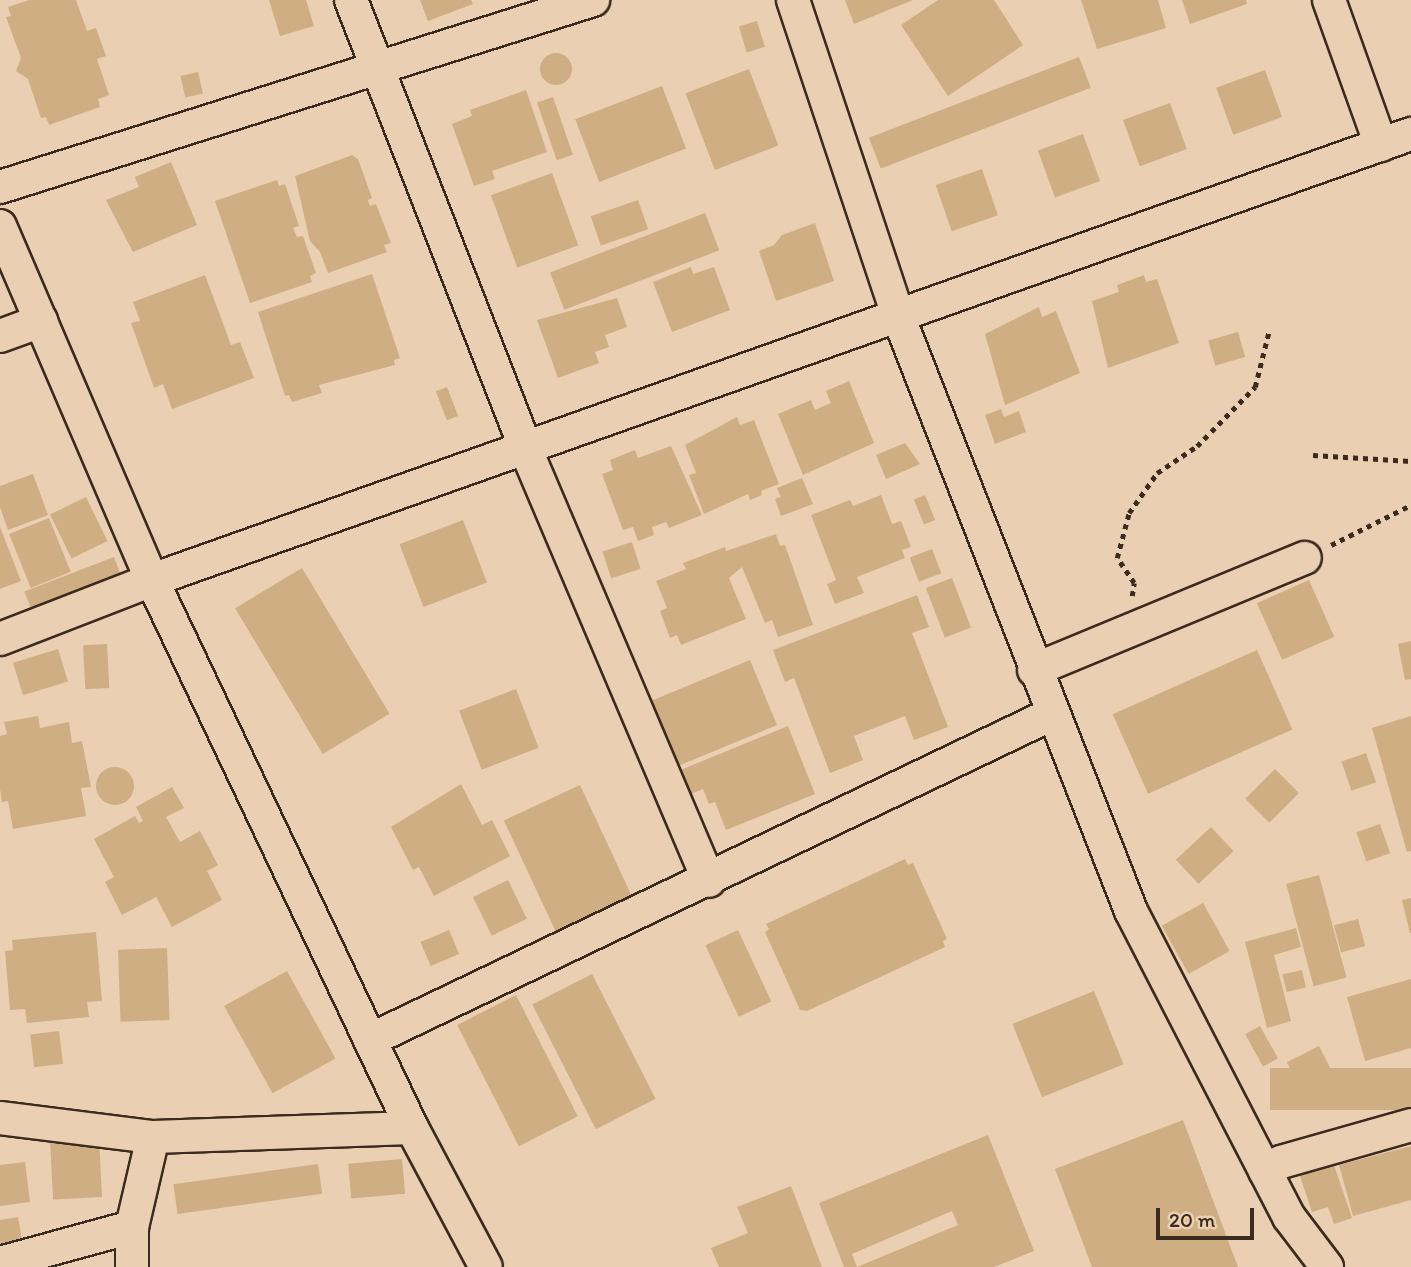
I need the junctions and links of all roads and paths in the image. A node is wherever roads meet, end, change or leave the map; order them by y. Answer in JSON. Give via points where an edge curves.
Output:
{"nodes":[{"id":1,"x":351,"y":0,"type":"edge"},
{"id":2,"x":593,"y":0,"type":"edge"},
{"id":3,"x":793,"y":0,"type":"edge"},
{"id":4,"x":1329,"y":0,"type":"edge"},
{"id":5,"x":378,"y":69,"type":"junction"},
{"id":6,"x":1411,"y":134,"type":"edge"},
{"id":7,"x":1381,"y":145,"type":"junction"},
{"id":8,"x":0,"y":187,"type":"edge"},
{"id":9,"x":0,"y":226,"type":"edge"},
{"id":10,"x":899,"y":318,"type":"junction"},
{"id":11,"x":41,"y":321,"type":"junction"},
{"id":12,"x":1269,"y":331,"type":"dead end"},
{"id":13,"x":0,"y":336,"type":"edge"},
{"id":14,"x":526,"y":450,"type":"junction"},
{"id":15,"x":1313,"y":455,"type":"dead end"},
{"id":16,"x":1411,"y":461,"type":"edge"},
{"id":17,"x":1411,"y":505,"type":"edge"},
{"id":18,"x":1116,"y":558,"type":"dead end"},
{"id":19,"x":1305,"y":558,"type":"joint"},
{"id":20,"x":152,"y":580,"type":"junction"},
{"id":21,"x":0,"y":639,"type":"edge"},
{"id":22,"x":1034,"y":670,"type":"junction"},
{"id":23,"x":1052,"y":714,"type":"junction"},
{"id":24,"x":709,"y":881,"type":"junction"},
{"id":25,"x":370,"y":1040,"type":"junction"},
{"id":26,"x":0,"y":1118,"type":"edge"},
{"id":27,"x":1411,"y":1125,"type":"edge"},
{"id":28,"x":412,"y":1128,"type":"junction"},
{"id":29,"x":153,"y":1138,"type":"junction"},
{"id":30,"x":1265,"y":1171,"type":"junction"},
{"id":31,"x":132,"y":1227,"type":"junction"},
{"id":32,"x":0,"y":1263,"type":"edge"},
{"id":33,"x":132,"y":1267,"type":"edge"},
{"id":34,"x":486,"y":1267,"type":"edge"},
{"id":35,"x":1327,"y":1267,"type":"edge"}],
"edges":[{"from":1,"to":5,"type":"street"},
{"from":2,"to":5,"type":"street"},
{"from":3,"to":10,"type":"street"},
{"from":4,"to":7,"type":"street"},
{"from":5,"to":8,"type":"street"},
{"from":5,"to":14,"type":"street"},
{"from":6,"to":7,"type":"street"},
{"from":7,"to":10,"type":"street"},
{"from":9,"to":11,"type":"street"},
{"from":10,"to":14,"type":"street"},
{"from":10,"to":22,"type":"street"},
{"from":11,"to":13,"type":"street"},
{"from":11,"to":20,"type":"street"},
{"from":12,"to":18,"type":"path","via":[[1255,387],[1197,446],[1157,473],[1129,513]]},
{"from":14,"to":20,"type":"street"},
{"from":14,"to":24,"type":"street"},
{"from":15,"to":16,"type":"path"},
{"from":17,"to":19,"type":"path"},
{"from":19,"to":22,"type":"street"},
{"from":20,"to":21,"type":"street"},
{"from":20,"to":25,"type":"street"},
{"from":22,"to":23,"type":"street"},
{"from":23,"to":24,"type":"street"},
{"from":23,"to":30,"type":"street","via":[[1131,911]]},
{"from":24,"to":25,"type":"street"},
{"from":25,"to":28,"type":"street"},
{"from":26,"to":29,"type":"street"},
{"from":27,"to":30,"type":"street"},
{"from":28,"to":29,"type":"street"},
{"from":28,"to":34,"type":"street"},
{"from":29,"to":31,"type":"street"},
{"from":30,"to":35,"type":"street","via":[[1289,1217]]},
{"from":31,"to":32,"type":"street"},
{"from":31,"to":33,"type":"street"}]}
